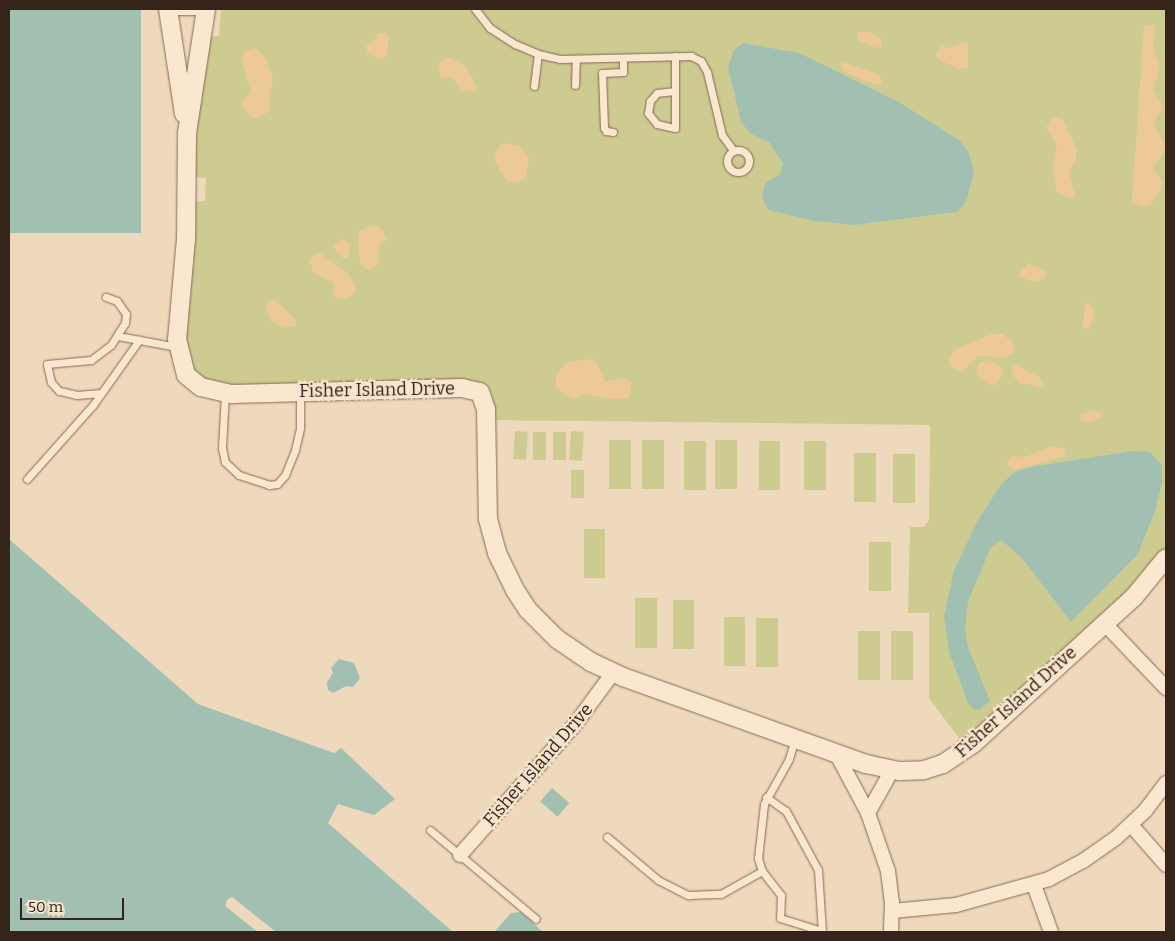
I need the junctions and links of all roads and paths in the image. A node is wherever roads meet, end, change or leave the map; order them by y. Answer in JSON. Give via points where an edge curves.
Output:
{"nodes":[{"id":1,"x":475,"y":9,"type":"edge"},
{"id":2,"x":168,"y":10,"type":"edge"},
{"id":3,"x":206,"y":10,"type":"edge"},
{"id":4,"x":538,"y":54,"type":"junction"},
{"id":5,"x":675,"y":56,"type":"junction"},
{"id":6,"x":576,"y":58,"type":"junction"},
{"id":7,"x":623,"y":58,"type":"junction"},
{"id":8,"x":198,"y":65,"type":"junction"},
{"id":9,"x":176,"y":66,"type":"junction"},
{"id":10,"x":575,"y":85,"type":"dead end"},
{"id":11,"x":534,"y":86,"type":"dead end"},
{"id":12,"x":675,"y":91,"type":"junction"},
{"id":13,"x":613,"y":132,"type":"dead end"},
{"id":14,"x":186,"y":134,"type":"junction"},
{"id":15,"x":733,"y":150,"type":"dead end"},
{"id":16,"x":106,"y":297,"type":"dead end"},
{"id":17,"x":118,"y":336,"type":"junction"},
{"id":18,"x":139,"y":340,"type":"junction"},
{"id":19,"x":177,"y":347,"type":"junction"},
{"id":20,"x":300,"y":391,"type":"junction"},
{"id":21,"x":101,"y":393,"type":"junction"},
{"id":22,"x":225,"y":394,"type":"junction"},
{"id":23,"x":27,"y":479,"type":"dead end"},
{"id":24,"x":1166,"y":558,"type":"edge"},
{"id":25,"x":1104,"y":623,"type":"junction"},
{"id":26,"x":613,"y":673,"type":"junction"},
{"id":27,"x":1166,"y":688,"type":"edge"},
{"id":28,"x":795,"y":739,"type":"junction"},
{"id":29,"x":836,"y":753,"type":"junction"},
{"id":30,"x":892,"y":770,"type":"junction"},
{"id":31,"x":1166,"y":783,"type":"edge"},
{"id":32,"x":766,"y":797,"type":"junction"},
{"id":33,"x":868,"y":813,"type":"junction"},
{"id":34,"x":1131,"y":825,"type":"junction"},
{"id":35,"x":430,"y":830,"type":"dead end"},
{"id":36,"x":607,"y":837,"type":"dead end"},
{"id":37,"x":460,"y":855,"type":"junction"},
{"id":38,"x":1166,"y":865,"type":"edge"},
{"id":39,"x":762,"y":871,"type":"junction"},
{"id":40,"x":1034,"y":885,"type":"junction"},
{"id":41,"x":892,"y":911,"type":"junction"},
{"id":42,"x":536,"y":919,"type":"dead end"},
{"id":43,"x":822,"y":932,"type":"edge"},
{"id":44,"x":891,"y":932,"type":"edge"},
{"id":45,"x":1051,"y":932,"type":"edge"}],
"edges":[{"from":1,"to":4,"type":"lane","via":[[490,28]]},
{"from":2,"to":3,"type":"lane"},
{"from":2,"to":9,"type":"street","name":"Fisher Island Drive"},
{"from":3,"to":8,"type":"street","name":"Fisher Island Drive"},
{"from":4,"to":6,"type":"lane"},
{"from":4,"to":11,"type":"lane"},
{"from":5,"to":7,"type":"lane"},
{"from":5,"to":12,"type":"lane"},
{"from":5,"to":15,"type":"lane","via":[[692,56],[701,61],[707,72],[722,135]]},
{"from":6,"to":7,"type":"lane"},
{"from":6,"to":10,"type":"lane"},
{"from":7,"to":13,"type":"lane","via":[[623,72],[602,72],[604,127],[606,131]]},
{"from":8,"to":9,"type":"street"},
{"from":8,"to":14,"type":"street","name":"Fisher Island Drive"},
{"from":9,"to":14,"type":"street","name":"Fisher Island Drive"},
{"from":12,"to":12,"type":"lane","via":[[675,128],[657,124],[648,113],[650,101],[657,93]]},
{"from":14,"to":19,"type":"street","name":"Fisher Island Drive","via":[[186,239]]},
{"from":16,"to":17,"type":"lane","via":[[117,301],[126,314]]},
{"from":17,"to":18,"type":"lane"},
{"from":17,"to":21,"type":"lane","via":[[91,360],[47,364],[48,377],[59,391],[77,395]]},
{"from":18,"to":19,"type":"lane"},
{"from":18,"to":21,"type":"lane"},
{"from":19,"to":22,"type":"street","name":"Fisher Island Drive","via":[[190,380]]},
{"from":20,"to":22,"type":"street","name":"Fisher Island Drive"},
{"from":20,"to":22,"type":"lane","via":[[296,450],[286,475],[277,484],[269,485],[239,475],[225,462],[222,448]]},
{"from":20,"to":26,"type":"street","name":"Fisher Island Drive","via":[[462,388],[480,392],[486,409],[488,519],[504,570],[528,610],[557,639]]},
{"from":21,"to":23,"type":"lane"},
{"from":24,"to":25,"type":"street","name":"Fisher Island Drive","via":[[1134,597]]},
{"from":25,"to":27,"type":"street"},
{"from":25,"to":30,"type":"street","name":"Fisher Island Drive","via":[[959,754],[924,770]]},
{"from":26,"to":28,"type":"street","name":"Fisher Island Drive"},
{"from":26,"to":37,"type":"street","name":"Fisher Island Drive","via":[[584,713]]},
{"from":28,"to":29,"type":"street","name":"Fisher Island Drive"},
{"from":28,"to":32,"type":"lane","via":[[789,759]]},
{"from":29,"to":30,"type":"street","name":"Fisher Island Drive"},
{"from":29,"to":33,"type":"street"},
{"from":30,"to":33,"type":"street"},
{"from":31,"to":34,"type":"street"},
{"from":32,"to":39,"type":"lane","via":[[758,842]]},
{"from":32,"to":43,"type":"lane","via":[[786,811],[818,870]]},
{"from":33,"to":41,"type":"street","via":[[888,871]]},
{"from":34,"to":38,"type":"street"},
{"from":34,"to":40,"type":"street","via":[[1083,861]]},
{"from":35,"to":37,"type":"lane"},
{"from":36,"to":39,"type":"lane","via":[[658,880],[688,895],[720,894]]},
{"from":37,"to":42,"type":"lane"},
{"from":39,"to":43,"type":"lane","via":[[781,895],[780,918]]},
{"from":40,"to":41,"type":"street","via":[[956,905]]},
{"from":40,"to":45,"type":"street"},
{"from":41,"to":44,"type":"street"}]}
